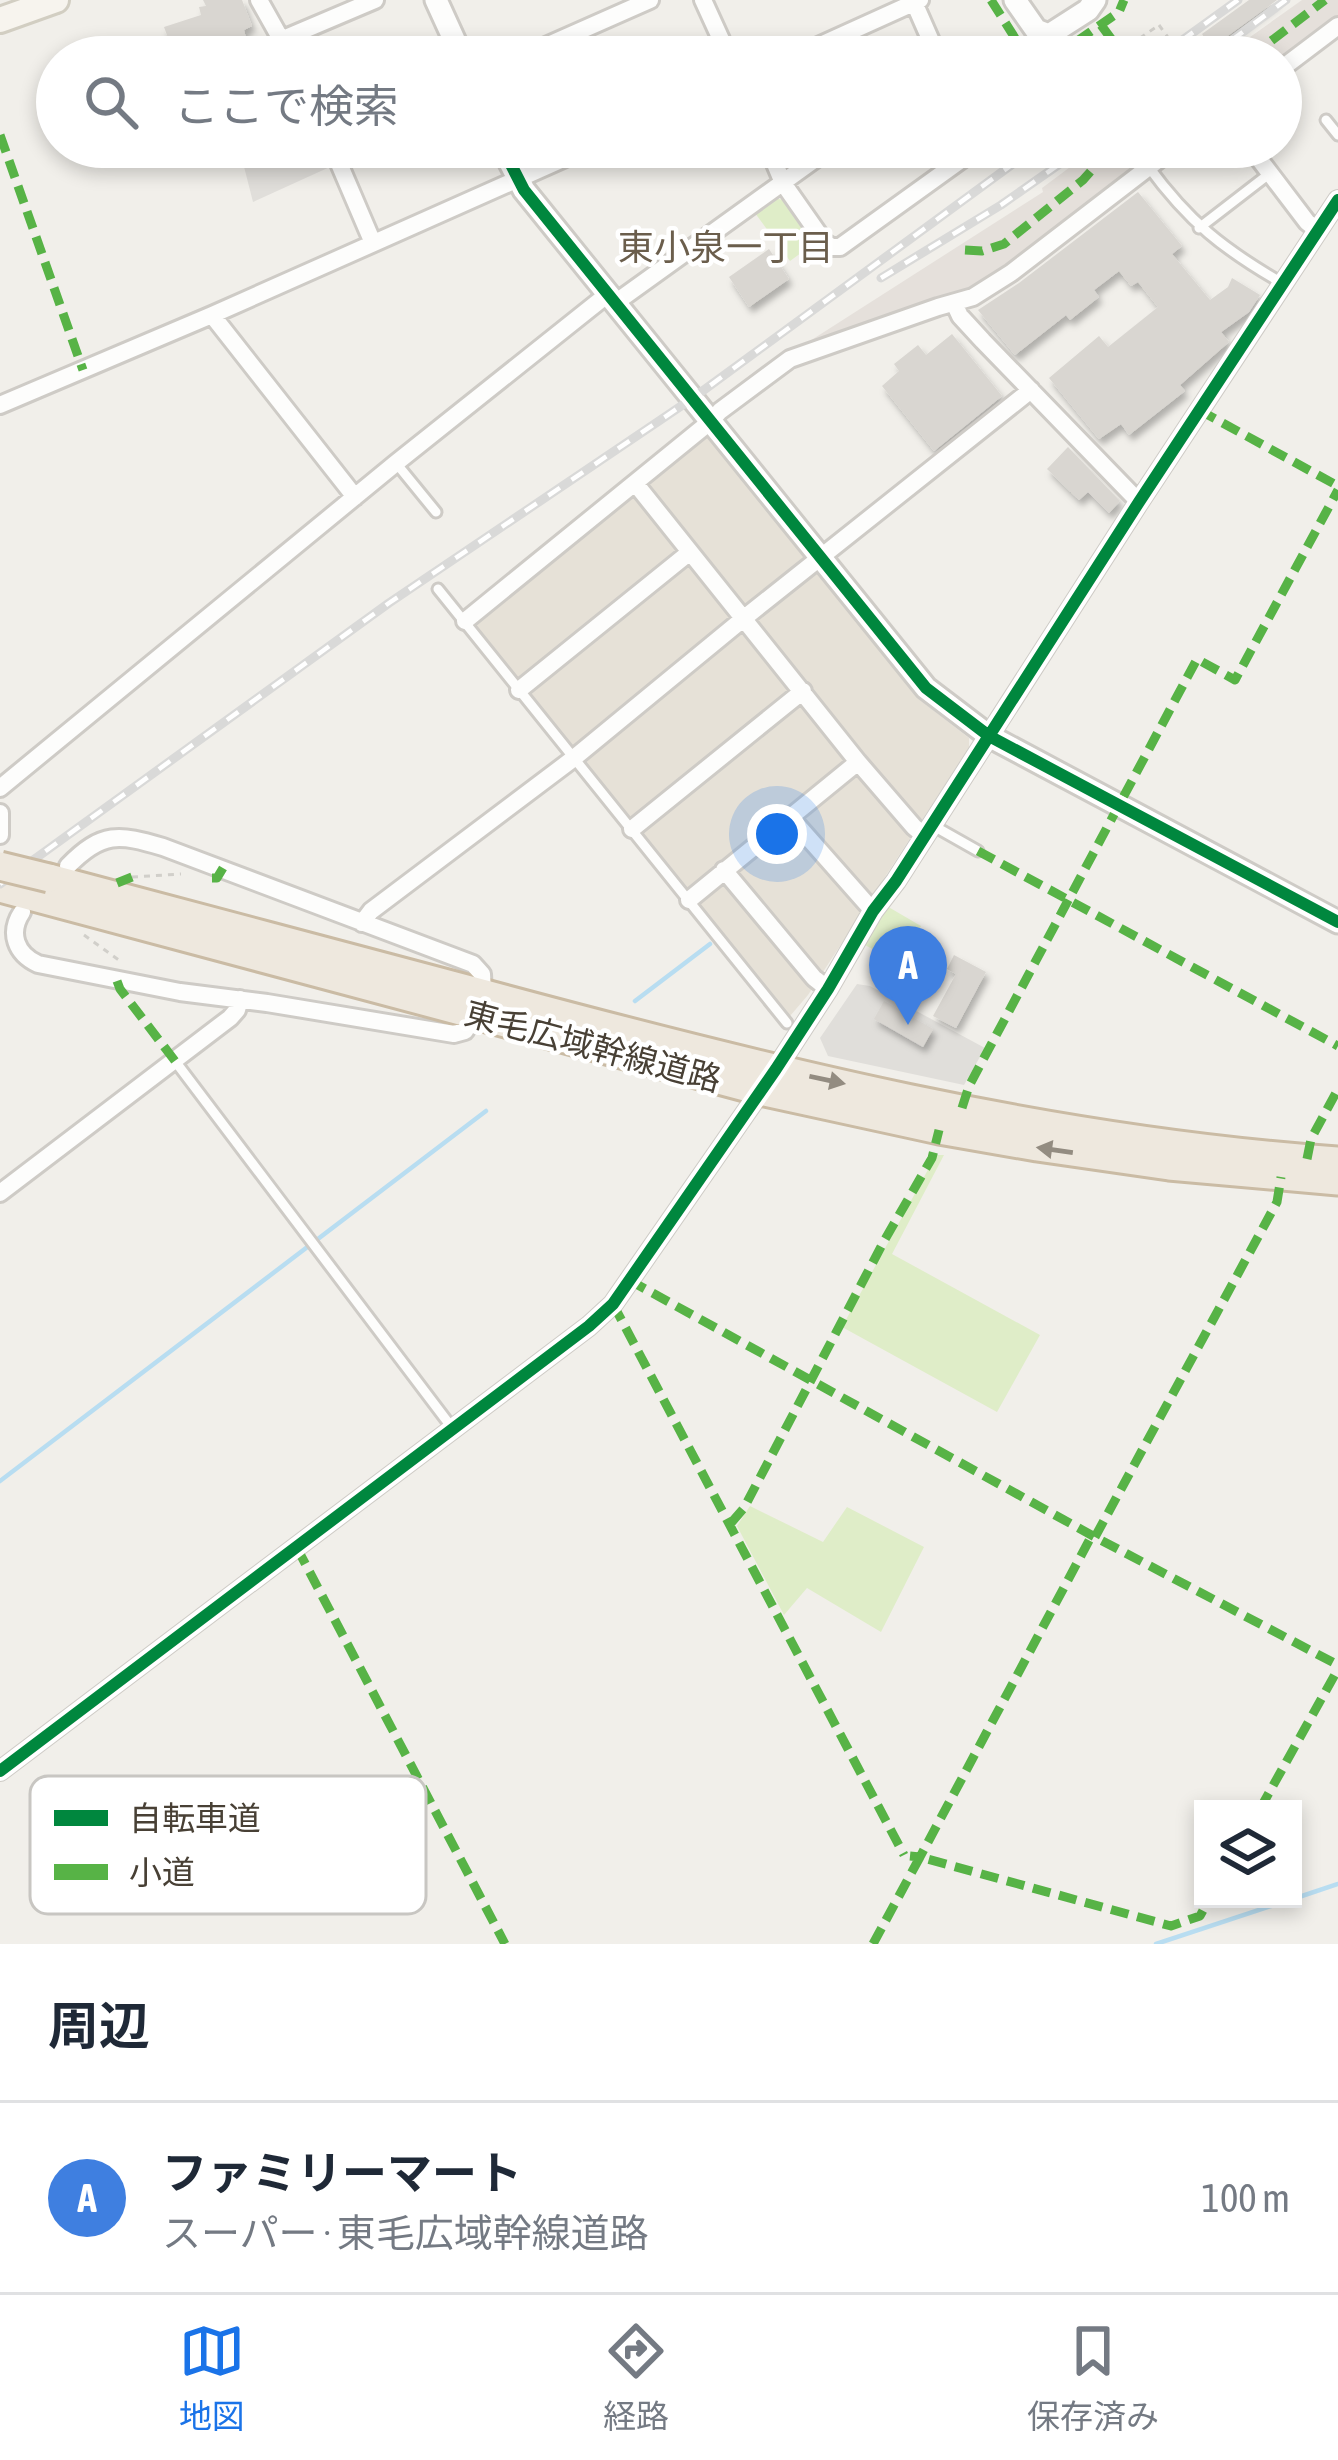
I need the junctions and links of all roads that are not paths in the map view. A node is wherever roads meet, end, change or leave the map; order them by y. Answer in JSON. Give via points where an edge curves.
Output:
{"nodes":[{"id":1,"x":56,"y":0,"type":"edge"},
{"id":2,"x":259,"y":0,"type":"edge"},
{"id":3,"x":375,"y":0,"type":"edge"},
{"id":4,"x":436,"y":0,"type":"edge"},
{"id":5,"x":650,"y":0,"type":"edge"},
{"id":6,"x":703,"y":0,"type":"edge"},
{"id":7,"x":1015,"y":0,"type":"edge"},
{"id":8,"x":1095,"y":0,"type":"edge"},
{"id":9,"x":916,"y":1,"type":"edge"},
{"id":10,"x":0,"y":20,"type":"edge"},
{"id":11,"x":1338,"y":26,"type":"edge"},
{"id":12,"x":281,"y":36,"type":"edge"},
{"id":13,"x":290,"y":36,"type":"edge"},
{"id":14,"x":452,"y":36,"type":"edge"},
{"id":15,"x":568,"y":36,"type":"edge"},
{"id":16,"x":719,"y":36,"type":"edge"},
{"id":17,"x":840,"y":36,"type":"edge"},
{"id":18,"x":930,"y":36,"type":"edge"},
{"id":19,"x":1302,"y":53,"type":"edge"},
{"id":20,"x":1326,"y":120,"type":"dead end"},
{"id":21,"x":1338,"y":135,"type":"edge"},
{"id":22,"x":341,"y":168,"type":"edge"},
{"id":23,"x":511,"y":168,"type":"edge"},
{"id":24,"x":541,"y":168,"type":"edge"},
{"id":25,"x":776,"y":168,"type":"edge"},
{"id":26,"x":803,"y":168,"type":"edge"},
{"id":27,"x":950,"y":168,"type":"edge"},
{"id":28,"x":1145,"y":168,"type":"edge"},
{"id":29,"x":1150,"y":168,"type":"edge"},
{"id":30,"x":1265,"y":168,"type":"edge"},
{"id":31,"x":1269,"y":174,"type":"junction"},
{"id":32,"x":516,"y":179,"type":"junction"},
{"id":33,"x":783,"y":183,"type":"junction"},
{"id":34,"x":1338,"y":200,"type":"edge"},
{"id":35,"x":1199,"y":227,"type":"junction"},
{"id":36,"x":1317,"y":230,"type":"junction"},
{"id":37,"x":374,"y":243,"type":"junction"},
{"id":38,"x":1282,"y":283,"type":"junction"},
{"id":39,"x":612,"y":298,"type":"junction"},
{"id":40,"x":954,"y":303,"type":"junction"},
{"id":41,"x":212,"y":315,"type":"junction"},
{"id":42,"x":1031,"y":390,"type":"junction"},
{"id":43,"x":0,"y":405,"type":"edge"},
{"id":44,"x":711,"y":422,"type":"junction"},
{"id":45,"x":396,"y":463,"type":"junction"},
{"id":46,"x":634,"y":483,"type":"junction"},
{"id":47,"x":356,"y":497,"type":"junction"},
{"id":48,"x":1139,"y":502,"type":"junction"},
{"id":49,"x":436,"y":512,"type":"dead end"},
{"id":50,"x":690,"y":552,"type":"junction"},
{"id":51,"x":821,"y":558,"type":"junction"},
{"id":52,"x":438,"y":589,"type":"dead end"},
{"id":53,"x":742,"y":619,"type":"junction"},
{"id":54,"x":465,"y":621,"type":"junction"},
{"id":55,"x":519,"y":690,"type":"junction"},
{"id":56,"x":802,"y":691,"type":"junction"},
{"id":57,"x":989,"y":736,"type":"junction"},
{"id":58,"x":574,"y":758,"type":"junction"},
{"id":59,"x":858,"y":762,"type":"junction"},
{"id":60,"x":0,"y":788,"type":"edge"},
{"id":61,"x":0,"y":813,"type":"edge"},
{"id":62,"x":790,"y":817,"type":"junction"},
{"id":63,"x":632,"y":830,"type":"junction"},
{"id":64,"x":929,"y":830,"type":"junction"},
{"id":65,"x":0,"y":836,"type":"edge"},
{"id":66,"x":978,"y":851,"type":"dead end"},
{"id":67,"x":0,"y":866,"type":"edge"},
{"id":68,"x":724,"y":870,"type":"junction"},
{"id":69,"x":0,"y":888,"type":"edge"},
{"id":70,"x":42,"y":888,"type":"junction"},
{"id":71,"x":689,"y":900,"type":"junction"},
{"id":72,"x":873,"y":911,"type":"junction"},
{"id":73,"x":1338,"y":922,"type":"edge"},
{"id":74,"x":362,"y":923,"type":"junction"},
{"id":75,"x":828,"y":989,"type":"junction"},
{"id":76,"x":240,"y":999,"type":"junction"},
{"id":77,"x":479,"y":1004,"type":"junction"},
{"id":78,"x":787,"y":1023,"type":"dead end"},
{"id":79,"x":175,"y":1061,"type":"junction"},
{"id":80,"x":768,"y":1080,"type":"junction"},
{"id":81,"x":1338,"y":1161,"type":"edge"},
{"id":82,"x":1338,"y":1181,"type":"edge"},
{"id":83,"x":0,"y":1193,"type":"edge"},
{"id":84,"x":453,"y":1429,"type":"junction"},
{"id":85,"x":0,"y":1771,"type":"edge"}],
"edges":[{"from":1,"to":10,"type":"main road"},
{"from":2,"to":12,"type":"street"},
{"from":3,"to":13,"type":"street"},
{"from":4,"to":14,"type":"street"},
{"from":5,"to":15,"type":"street"},
{"from":6,"to":16,"type":"street"},
{"from":7,"to":8,"type":"street","via":[[1049,35]]},
{"from":9,"to":17,"type":"street"},
{"from":9,"to":18,"type":"street"},
{"from":11,"to":19,"type":"street"},
{"from":20,"to":21,"type":"lane"},
{"from":22,"to":37,"type":"street"},
{"from":23,"to":32,"type":"street"},
{"from":24,"to":32,"type":"street"},
{"from":25,"to":33,"type":"street"},
{"from":26,"to":33,"type":"street"},
{"from":27,"to":33,"type":"street","via":[[840,247],[825,242]]},
{"from":28,"to":40,"type":"street","via":[[1011,273]]},
{"from":29,"to":35,"type":"lane"},
{"from":30,"to":31,"type":"street"},
{"from":31,"to":35,"type":"lane"},
{"from":31,"to":36,"type":"street"},
{"from":32,"to":37,"type":"street"},
{"from":32,"to":39,"type":"street"},
{"from":33,"to":39,"type":"street"},
{"from":34,"to":36,"type":"street"},
{"from":35,"to":38,"type":"lane"},
{"from":36,"to":38,"type":"street"},
{"from":37,"to":41,"type":"street"},
{"from":38,"to":48,"type":"street"},
{"from":39,"to":44,"type":"street"},
{"from":39,"to":45,"type":"street"},
{"from":40,"to":42,"type":"street"},
{"from":40,"to":44,"type":"street","via":[[790,359]]},
{"from":41,"to":43,"type":"street"},
{"from":41,"to":47,"type":"street"},
{"from":42,"to":48,"type":"street"},
{"from":42,"to":51,"type":"street"},
{"from":44,"to":46,"type":"street"},
{"from":44,"to":51,"type":"street"},
{"from":45,"to":47,"type":"street"},
{"from":45,"to":49,"type":"lane"},
{"from":46,"to":50,"type":"street"},
{"from":46,"to":54,"type":"street"},
{"from":47,"to":60,"type":"street"},
{"from":48,"to":57,"type":"street"},
{"from":50,"to":53,"type":"street"},
{"from":50,"to":55,"type":"street"},
{"from":51,"to":53,"type":"street"},
{"from":51,"to":57,"type":"street","via":[[926,688]]},
{"from":52,"to":54,"type":"lane"},
{"from":53,"to":56,"type":"street"},
{"from":53,"to":58,"type":"street"},
{"from":54,"to":55,"type":"lane"},
{"from":55,"to":58,"type":"lane"},
{"from":56,"to":59,"type":"street"},
{"from":56,"to":63,"type":"street"},
{"from":57,"to":64,"type":"street"},
{"from":57,"to":73,"type":"street"},
{"from":58,"to":63,"type":"lane"},
{"from":58,"to":74,"type":"street"},
{"from":59,"to":62,"type":"street"},
{"from":59,"to":64,"type":"street","via":[[914,827]]},
{"from":61,"to":65,"type":"street"},
{"from":62,"to":68,"type":"street"},
{"from":62,"to":72,"type":"street"},
{"from":63,"to":71,"type":"lane"},
{"from":64,"to":66,"type":"lane"},
{"from":64,"to":72,"type":"street"},
{"from":67,"to":70,"type":"highway","name":"東毛広域幹線道路","bridge":true},
{"from":68,"to":71,"type":"street"},
{"from":68,"to":75,"type":"street"},
{"from":69,"to":70,"type":"highway","name":"東毛広域幹線道路"},
{"from":70,"to":74,"type":"street","via":[[91,844],[133,838]]},
{"from":70,"to":76,"type":"street","via":[[14,926],[32,962]]},
{"from":70,"to":77,"type":"highway","name":"東毛広域幹線道路"},
{"from":71,"to":78,"type":"lane"},
{"from":72,"to":75,"type":"street"},
{"from":74,"to":77,"type":"street","via":[[473,964],[482,974]]},
{"from":75,"to":80,"type":"street"},
{"from":76,"to":77,"type":"street","via":[[454,1034],[465,1031]]},
{"from":76,"to":79,"type":"street","via":[[230,1018]]},
{"from":77,"to":80,"type":"highway","name":"東毛広域幹線道路","via":[[630,1034]]},
{"from":79,"to":83,"type":"street"},
{"from":79,"to":84,"type":"lane"},
{"from":80,"to":81,"type":"highway","name":"東毛広域幹線道路","one_way":true,"via":[[1128,1140]]},
{"from":82,"to":80,"type":"highway","name":"東毛広域幹線道路","one_way":true,"via":[[1037,1148],[939,1130]]},
{"from":80,"to":84,"type":"street","via":[[613,1304]]},
{"from":84,"to":85,"type":"street"}]}
